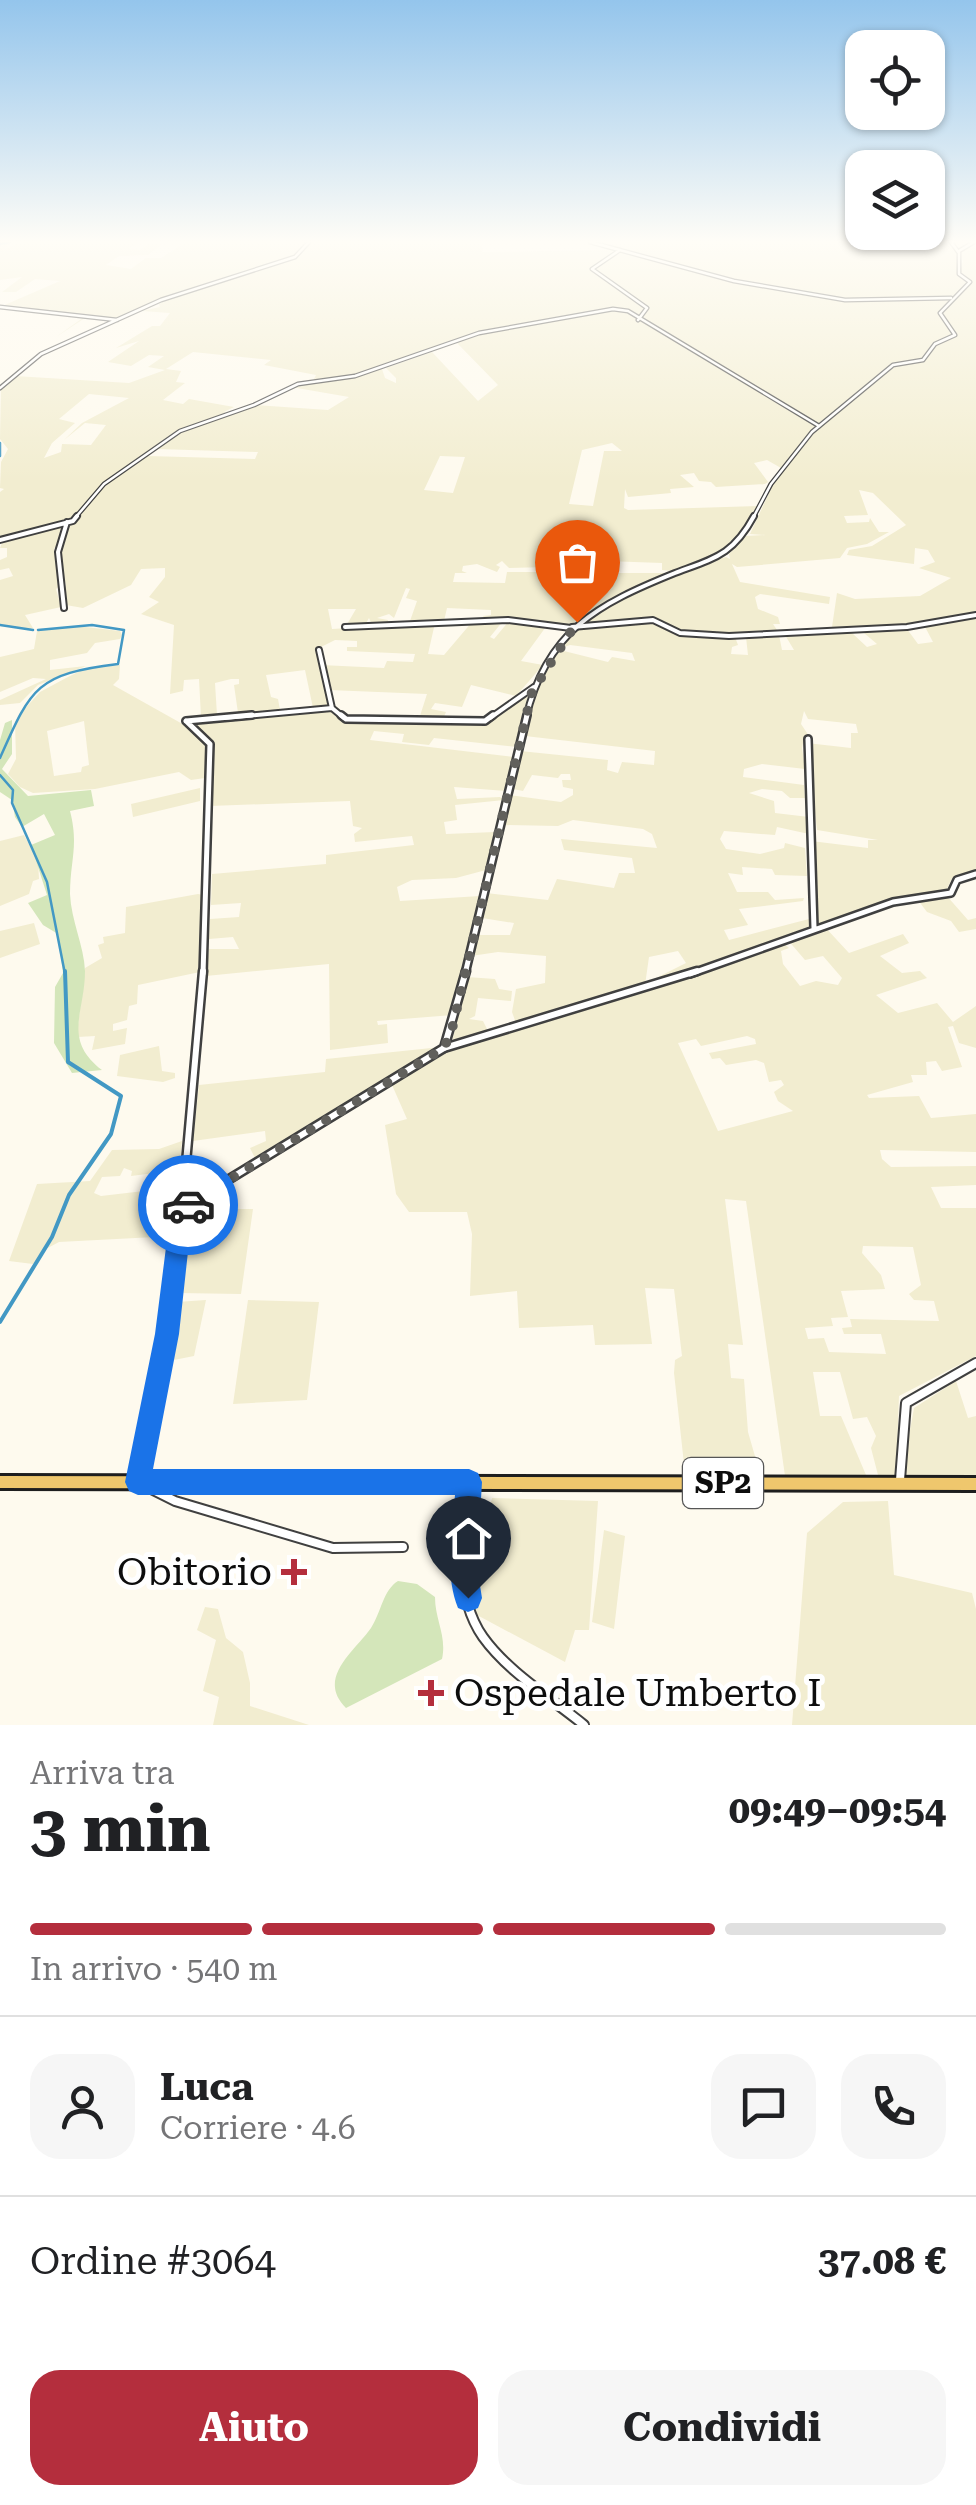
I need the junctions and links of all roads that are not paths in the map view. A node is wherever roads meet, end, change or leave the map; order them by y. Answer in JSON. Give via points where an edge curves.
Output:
{"nodes":[{"id":1,"x":114,"y":322,"type":"edge"},
{"id":2,"x":537,"y":322,"type":"edge"},
{"id":3,"x":642,"y":322,"type":"edge"},
{"id":4,"x":946,"y":322,"type":"edge"},
{"id":5,"x":0,"y":388,"type":"edge"},
{"id":6,"x":819,"y":426,"type":"junction"},
{"id":7,"x":67,"y":522,"type":"junction"},
{"id":8,"x":0,"y":540,"type":"edge"},
{"id":9,"x":64,"y":608,"type":"dead end"},
{"id":10,"x":976,"y":615,"type":"edge"},
{"id":11,"x":572,"y":627,"type":"junction"},
{"id":12,"x":345,"y":628,"type":"dead end"},
{"id":13,"x":318,"y":650,"type":"dead end"},
{"id":14,"x":534,"y":688,"type":"junction"},
{"id":15,"x":332,"y":708,"type":"junction"},
{"id":16,"x":808,"y":739,"type":"dead end"},
{"id":17,"x":976,"y":874,"type":"edge"},
{"id":18,"x":814,"y":928,"type":"junction"},
{"id":19,"x":444,"y":1048,"type":"junction"},
{"id":20,"x":182,"y":1208,"type":"junction"},
{"id":21,"x":976,"y":1363,"type":"edge"},
{"id":22,"x":0,"y":1482,"type":"edge"},
{"id":23,"x":138,"y":1482,"type":"junction"},
{"id":24,"x":469,"y":1482,"type":"junction"},
{"id":25,"x":900,"y":1484,"type":"junction"},
{"id":26,"x":976,"y":1484,"type":"edge"},
{"id":27,"x":402,"y":1547,"type":"dead end"},
{"id":28,"x":584,"y":1725,"type":"edge"}],
"edges":[{"from":1,"to":5,"type":"street","via":[[42,354]]},
{"from":2,"to":7,"type":"street","via":[[489,331],[355,376],[298,384],[180,431],[104,484]]},
{"from":3,"to":6,"type":"street"},
{"from":4,"to":6,"type":"street","via":[[954,334],[923,360],[893,364]]},
{"from":6,"to":11,"type":"street","via":[[771,484],[731,551],[643,586]]},
{"from":7,"to":8,"type":"street"},
{"from":7,"to":9,"type":"street","via":[[58,552]]},
{"from":10,"to":11,"type":"street","via":[[908,628],[729,636],[680,633],[653,620]]},
{"from":11,"to":12,"type":"street","via":[[508,620]]},
{"from":11,"to":14,"type":"street"},
{"from":13,"to":15,"type":"street"},
{"from":14,"to":15,"type":"street","via":[[485,721],[346,719]]},
{"from":14,"to":19,"type":"street"},
{"from":15,"to":20,"type":"street","via":[[186,721],[210,744],[203,978]]},
{"from":16,"to":18,"type":"street"},
{"from":17,"to":18,"type":"street","via":[[957,880],[951,892],[893,902]]},
{"from":18,"to":19,"type":"street","via":[[655,986]]},
{"from":19,"to":20,"type":"street"},
{"from":20,"to":23,"type":"street","via":[[170,1316]]},
{"from":21,"to":25,"type":"street","via":[[906,1404]]},
{"from":22,"to":23,"type":"main road","number":"SP2"},
{"from":23,"to":24,"type":"main road","number":"SP2"},
{"from":23,"to":27,"type":"street","via":[[175,1501],[332,1548]]},
{"from":24,"to":25,"type":"main road","number":"SP2"},
{"from":24,"to":28,"type":"street","via":[[463,1567],[481,1635]]},
{"from":25,"to":26,"type":"main road","number":"SP2"}]}
